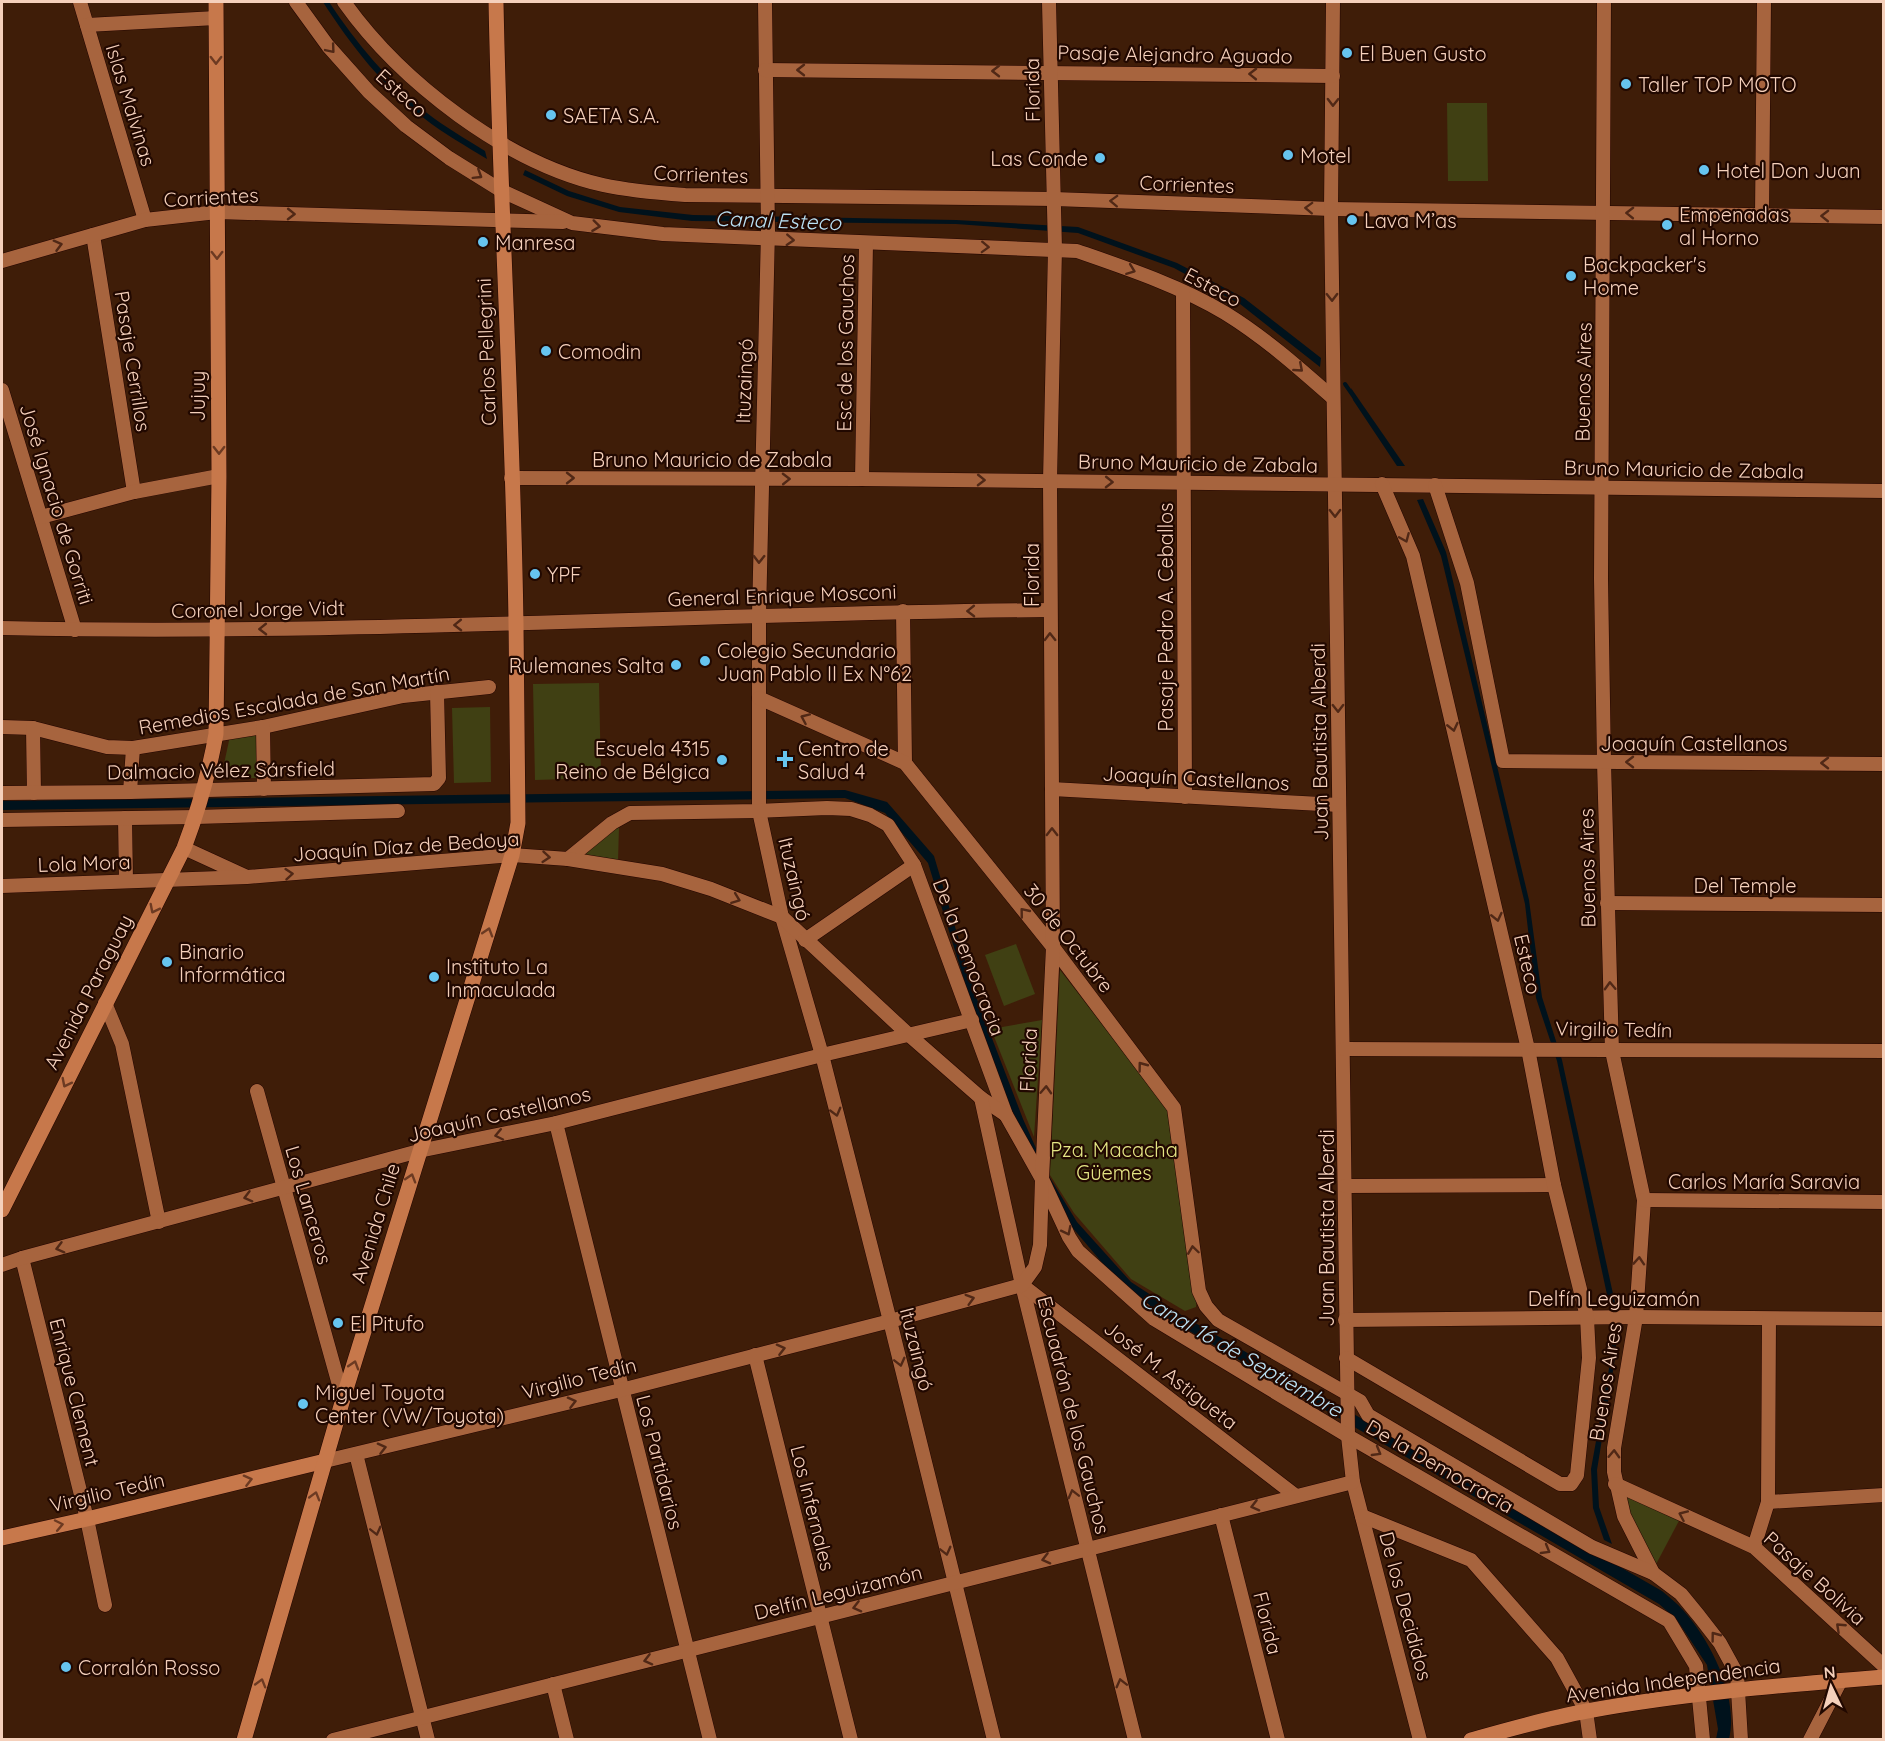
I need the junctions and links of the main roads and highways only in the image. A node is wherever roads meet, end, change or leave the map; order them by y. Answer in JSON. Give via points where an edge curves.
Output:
{"nodes":[{"id":1,"x":216,"y":2,"type":"edge"},
{"id":2,"x":496,"y":2,"type":"edge"},
{"id":3,"x":204,"y":790,"type":"joint"},
{"id":4,"x":518,"y":823,"type":"joint"},
{"id":5,"x":2,"y":1210,"type":"edge"},
{"id":6,"x":325,"y":1461,"type":"junction"},
{"id":7,"x":2,"y":1538,"type":"edge"},
{"id":8,"x":1884,"y":1677,"type":"edge"},
{"id":9,"x":244,"y":1740,"type":"edge"},
{"id":10,"x":1471,"y":1740,"type":"edge"}],
"edges":[{"from":1,"to":3,"type":"main road","name":"Jujuy","one_way":true,"via":[[218,630],[216,734]]},
{"from":2,"to":4,"type":"main road","name":"Carlos Pellegrini","via":[[516,624]]},
{"from":3,"to":5,"type":"main road","name":"Avenida Paraguay","one_way":true,"via":[[184,848]]},
{"from":6,"to":4,"type":"main road","name":"Avenida Chile","one_way":true,"via":[[512,855]]},
{"from":7,"to":6,"type":"main road","name":"Virgilio Tedín","one_way":true},
{"from":9,"to":6,"type":"main road","name":"Avenida Chile","one_way":true},
{"from":8,"to":10,"type":"main road","name":"Avenida Independencia","via":[[1738,1689],[1586,1711]]}]}
